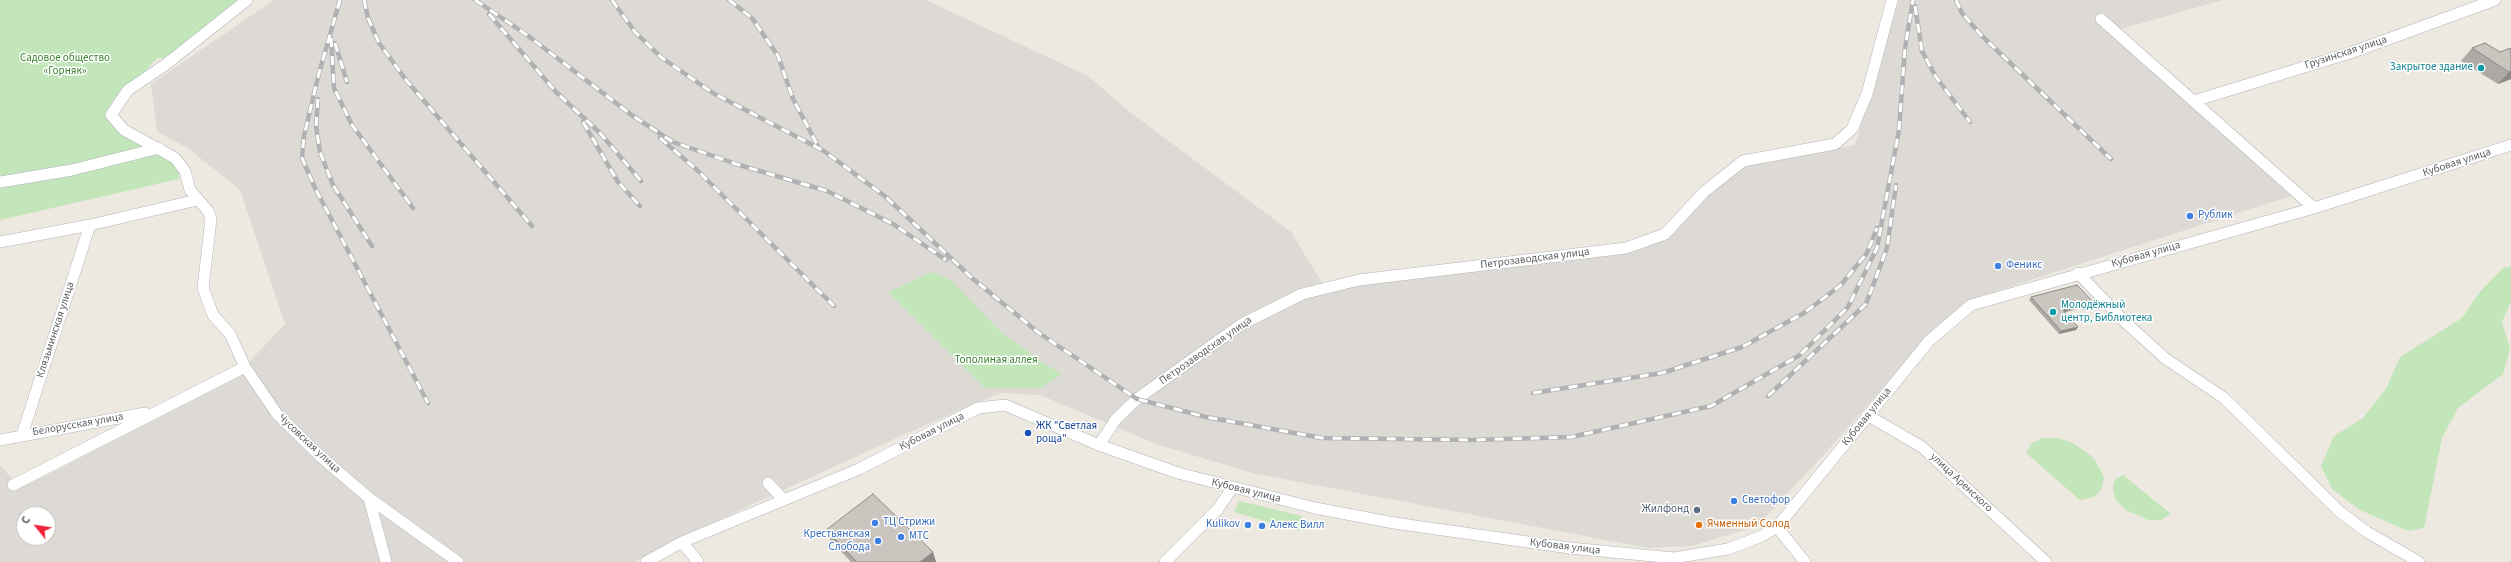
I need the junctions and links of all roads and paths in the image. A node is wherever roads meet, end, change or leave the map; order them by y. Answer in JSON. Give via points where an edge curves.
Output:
{"nodes":[{"id":1,"x":247,"y":0,"type":"edge"},
{"id":2,"x":1892,"y":0,"type":"edge"},
{"id":3,"x":2495,"y":0,"type":"edge"},
{"id":4,"x":2101,"y":19,"type":"dead end"},
{"id":5,"x":2194,"y":101,"type":"junction"},
{"id":6,"x":2511,"y":145,"type":"edge"},
{"id":7,"x":159,"y":148,"type":"junction"},
{"id":8,"x":0,"y":182,"type":"edge"},
{"id":9,"x":197,"y":200,"type":"junction"},
{"id":10,"x":2314,"y":208,"type":"junction"},
{"id":11,"x":90,"y":225,"type":"junction"},
{"id":12,"x":0,"y":242,"type":"edge"},
{"id":13,"x":2078,"y":273,"type":"junction"},
{"id":14,"x":245,"y":367,"type":"junction"},
{"id":15,"x":156,"y":411,"type":"junction"},
{"id":16,"x":1867,"y":416,"type":"junction"},
{"id":17,"x":22,"y":435,"type":"junction"},
{"id":18,"x":0,"y":440,"type":"edge"},
{"id":19,"x":1099,"y":445,"type":"junction"},
{"id":20,"x":768,"y":483,"type":"dead end"},
{"id":21,"x":13,"y":485,"type":"dead end"},
{"id":22,"x":1232,"y":488,"type":"junction"},
{"id":23,"x":369,"y":498,"type":"junction"},
{"id":24,"x":783,"y":499,"type":"junction"},
{"id":25,"x":1777,"y":526,"type":"junction"},
{"id":26,"x":682,"y":542,"type":"junction"},
{"id":27,"x":1675,"y":560,"type":"edge"},
{"id":28,"x":386,"y":562,"type":"edge"},
{"id":29,"x":458,"y":562,"type":"edge"},
{"id":30,"x":646,"y":562,"type":"edge"},
{"id":31,"x":698,"y":562,"type":"edge"},
{"id":32,"x":1164,"y":562,"type":"edge"},
{"id":33,"x":1806,"y":562,"type":"edge"},
{"id":34,"x":2046,"y":562,"type":"edge"},
{"id":35,"x":2419,"y":562,"type":"edge"}],
"edges":[{"from":1,"to":7,"type":"street","name":"Чусовская улица","via":[[165,65],[128,90],[111,115],[124,130]]},
{"from":2,"to":19,"type":"street","name":"Петрозаводская улица","via":[[1868,94],[1852,129],[1835,144],[1743,161],[1704,192],[1665,234],[1626,248],[1359,280],[1302,294],[1242,324],[1137,399],[1116,419]]},
{"from":3,"to":5,"type":"street","name":"Грузинская улица","via":[[2350,53]]},
{"from":4,"to":5,"type":"street"},
{"from":5,"to":10,"type":"street"},
{"from":6,"to":10,"type":"street","name":"Кубовая улица"},
{"from":7,"to":8,"type":"street","via":[[80,168]]},
{"from":7,"to":9,"type":"street","name":"Чусовская улица","via":[[168,152],[181,164],[190,190]]},
{"from":9,"to":11,"type":"street"},
{"from":9,"to":14,"type":"street","name":"Чусовская улица","via":[[203,203],[211,219],[203,288],[213,315],[230,334]]},
{"from":10,"to":13,"type":"street","name":"Кубовая улица"},
{"from":11,"to":12,"type":"street"},
{"from":11,"to":17,"type":"street","name":"Клязьминская улица"},
{"from":13,"to":16,"type":"street","name":"Кубовая улица","via":[[1971,304],[1928,341]]},
{"from":13,"to":35,"type":"street","via":[[2125,322],[2166,359],[2224,398],[2340,512],[2367,532]]},
{"from":14,"to":15,"type":"street"},
{"from":14,"to":23,"type":"street","name":"Чусовская улица","via":[[277,414],[320,456]]},
{"from":15,"to":17,"type":"street","name":"Белорусская улица"},
{"from":15,"to":21,"type":"street"},
{"from":16,"to":25,"type":"street","name":"Кубовая улица"},
{"from":16,"to":34,"type":"street","name":"улица Аренского","via":[[1922,447]]},
{"from":17,"to":18,"type":"street","name":"Белорусская улица"},
{"from":19,"to":22,"type":"street","name":"Кубовая улица","via":[[1178,474]]},
{"from":19,"to":24,"type":"street","name":"Кубовая улица","via":[[1020,410],[1005,406],[978,408],[859,469]]},
{"from":20,"to":24,"type":"street"},
{"from":22,"to":27,"type":"street","name":"Кубовая улица","via":[[1315,508],[1394,523]]},
{"from":22,"to":32,"type":"street","via":[[1218,509]]},
{"from":23,"to":28,"type":"street"},
{"from":23,"to":29,"type":"street","name":"Чусовская улица"},
{"from":24,"to":26,"type":"street","name":"Кубовая улица"},
{"from":25,"to":27,"type":"street","name":"Кубовая улица","via":[[1762,536],[1728,549]]},
{"from":25,"to":33,"type":"street"},
{"from":26,"to":30,"type":"street","name":"Кубовая улица"},
{"from":26,"to":31,"type":"street"}]}
